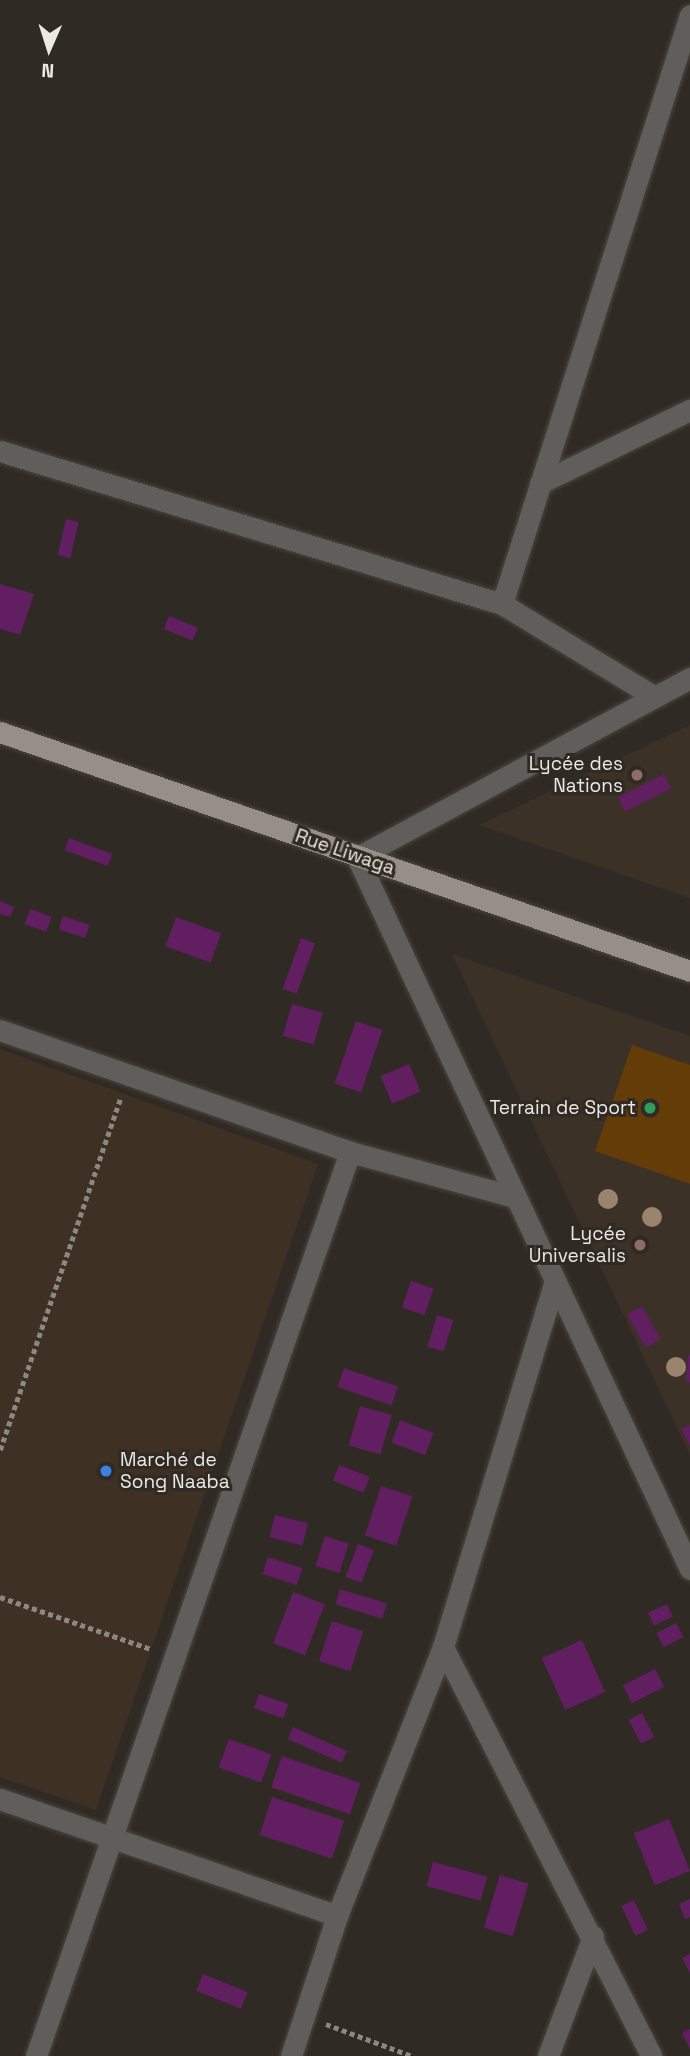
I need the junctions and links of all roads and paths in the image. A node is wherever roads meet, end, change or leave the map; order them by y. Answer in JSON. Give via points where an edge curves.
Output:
{"nodes":[{"id":1,"x":690,"y":15,"type":"edge"},
{"id":2,"x":690,"y":410,"type":"edge"},
{"id":3,"x":0,"y":451,"type":"edge"},
{"id":4,"x":540,"y":483,"type":"junction"},
{"id":5,"x":502,"y":604,"type":"junction"},
{"id":6,"x":690,"y":678,"type":"edge"},
{"id":7,"x":656,"y":697,"type":"junction"},
{"id":8,"x":0,"y":732,"type":"edge"},
{"id":9,"x":357,"y":857,"type":"junction"},
{"id":10,"x":690,"y":971,"type":"edge"},
{"id":11,"x":0,"y":1030,"type":"edge"},
{"id":12,"x":129,"y":1073,"type":"junction"},
{"id":13,"x":350,"y":1152,"type":"junction"},
{"id":14,"x":514,"y":1197,"type":"junction"},
{"id":15,"x":554,"y":1284,"type":"junction"},
{"id":16,"x":0,"y":1451,"type":"edge"},
{"id":17,"x":690,"y":1569,"type":"edge"},
{"id":18,"x":0,"y":1597,"type":"edge"},
{"id":19,"x":443,"y":1647,"type":"junction"},
{"id":20,"x":175,"y":1657,"type":"junction"},
{"id":21,"x":0,"y":1799,"type":"edge"},
{"id":22,"x":112,"y":1838,"type":"junction"},
{"id":23,"x":337,"y":1916,"type":"junction"},
{"id":24,"x":593,"y":1936,"type":"junction"},
{"id":25,"x":305,"y":2016,"type":"junction"},
{"id":26,"x":36,"y":2056,"type":"edge"},
{"id":27,"x":291,"y":2056,"type":"edge"},
{"id":28,"x":412,"y":2056,"type":"edge"},
{"id":29,"x":548,"y":2056,"type":"edge"},
{"id":30,"x":651,"y":2056,"type":"edge"}],
"edges":[{"from":1,"to":4,"type":"street"},
{"from":2,"to":4,"type":"street"},
{"from":3,"to":5,"type":"street"},
{"from":4,"to":5,"type":"street"},
{"from":5,"to":7,"type":"street"},
{"from":6,"to":7,"type":"street"},
{"from":7,"to":9,"type":"street"},
{"from":8,"to":9,"type":"main road","name":"Rue Liwaga"},
{"from":9,"to":10,"type":"main road","name":"Rue Liwaga"},
{"from":9,"to":14,"type":"street"},
{"from":11,"to":12,"type":"street"},
{"from":12,"to":13,"type":"street"},
{"from":12,"to":16,"type":"path"},
{"from":13,"to":14,"type":"street"},
{"from":13,"to":20,"type":"street"},
{"from":14,"to":15,"type":"street"},
{"from":15,"to":17,"type":"street"},
{"from":15,"to":19,"type":"street"},
{"from":18,"to":20,"type":"path"},
{"from":19,"to":23,"type":"street"},
{"from":19,"to":24,"type":"street"},
{"from":20,"to":22,"type":"street"},
{"from":21,"to":22,"type":"street"},
{"from":22,"to":23,"type":"street"},
{"from":22,"to":26,"type":"street"},
{"from":23,"to":25,"type":"street"},
{"from":24,"to":29,"type":"street"},
{"from":24,"to":30,"type":"street"},
{"from":25,"to":27,"type":"street"},
{"from":25,"to":28,"type":"path"}]}
